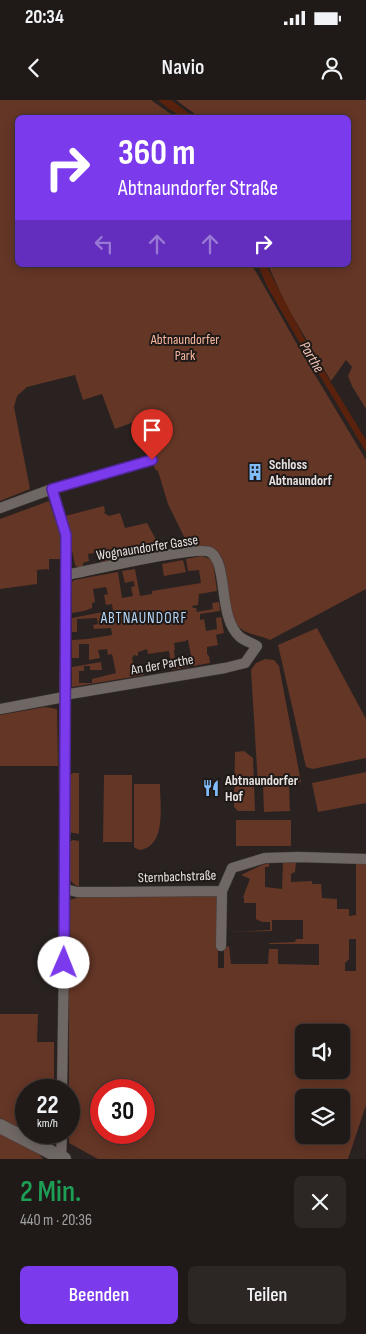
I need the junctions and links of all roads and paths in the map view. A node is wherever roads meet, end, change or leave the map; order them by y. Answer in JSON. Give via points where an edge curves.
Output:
{"nodes":[{"id":1,"x":152,"y":460,"type":"dead end"},
{"id":2,"x":52,"y":489,"type":"junction"},
{"id":3,"x":0,"y":508,"type":"edge"},
{"id":4,"x":66,"y":575,"type":"junction"},
{"id":5,"x":257,"y":646,"type":"joint"},
{"id":6,"x":64,"y":696,"type":"junction"},
{"id":7,"x":0,"y":709,"type":"edge"},
{"id":8,"x":366,"y":859,"type":"edge"},
{"id":9,"x":65,"y":889,"type":"junction"},
{"id":10,"x":222,"y":891,"type":"junction"},
{"id":11,"x":222,"y":946,"type":"dead end"},
{"id":12,"x":62,"y":1079,"type":"edge"},
{"id":13,"x":0,"y":1126,"type":"edge"},
{"id":14,"x":62,"y":1144,"type":"edge"},
{"id":15,"x":62,"y":1158,"type":"edge"}],
"edges":[{"from":1,"to":2,"type":"street"},
{"from":2,"to":3,"type":"street"},
{"from":2,"to":4,"type":"street","via":[[66,535]]},
{"from":4,"to":5,"type":"street","name":"Wognaundorfer Gasse","via":[[180,552],[200,550],[211,553],[219,563],[227,616],[240,636]]},
{"from":4,"to":6,"type":"street"},
{"from":5,"to":6,"type":"street","name":"An der Parthe","via":[[245,663]]},
{"from":6,"to":7,"type":"street","name":"An der Parthe"},
{"from":6,"to":9,"type":"street"},
{"from":8,"to":10,"type":"street","name":"Sternbachstraße","via":[[265,858],[232,868]]},
{"from":9,"to":10,"type":"street","name":"Sternbachstraße","via":[[86,892]]},
{"from":9,"to":12,"type":"street"},
{"from":10,"to":11,"type":"street"},
{"from":13,"to":15,"type":"main road"},
{"from":14,"to":15,"type":"street"}]}
